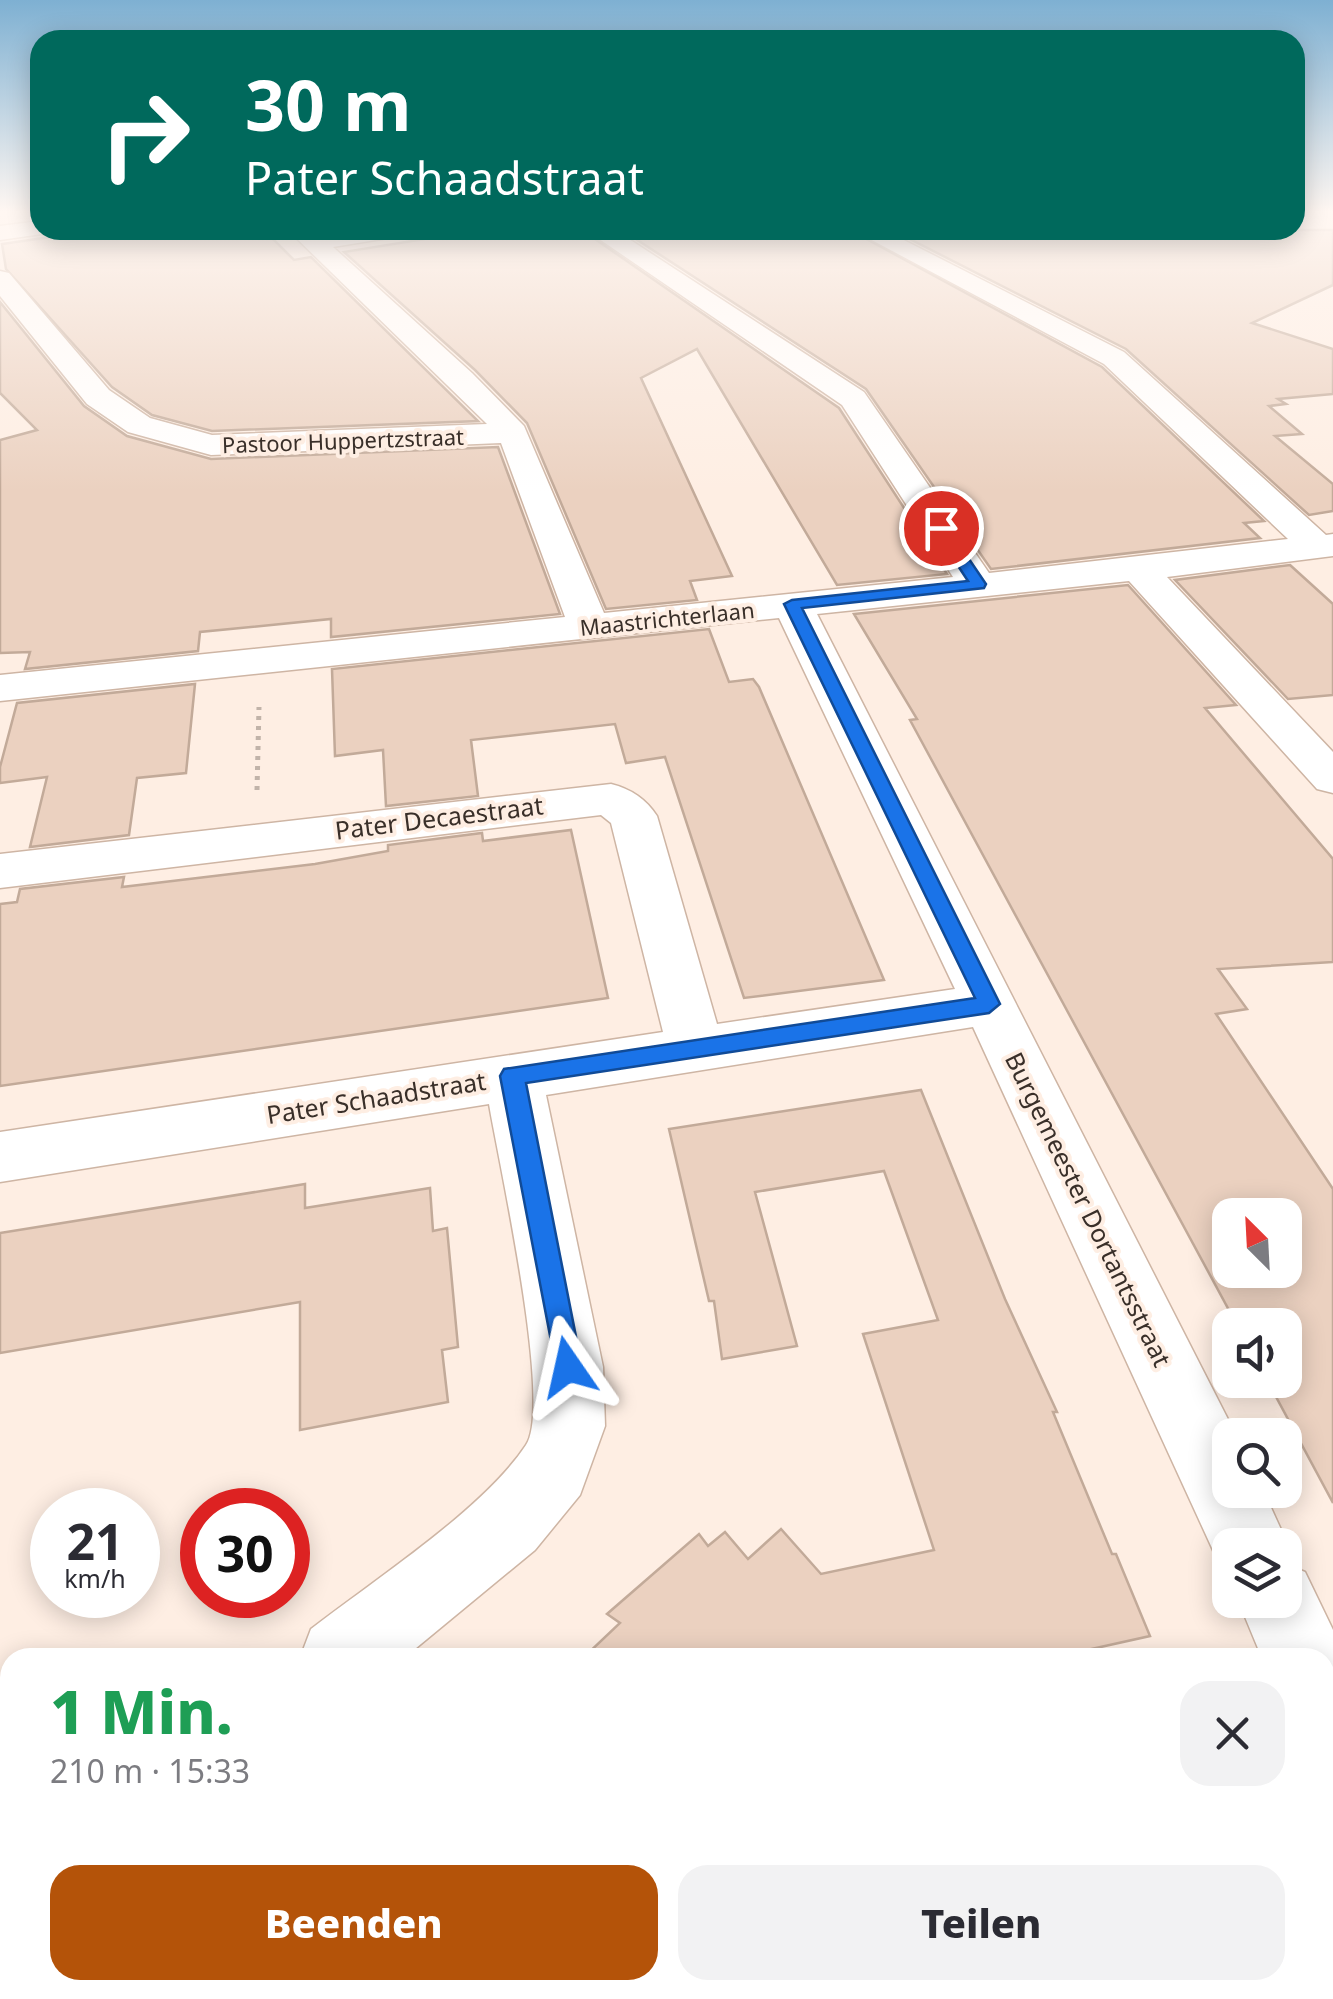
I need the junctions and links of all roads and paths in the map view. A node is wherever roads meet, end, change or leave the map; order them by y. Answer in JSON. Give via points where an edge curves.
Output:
{"nodes":[{"id":1,"x":21,"y":305,"type":"edge"},
{"id":2,"x":381,"y":305,"type":"edge"},
{"id":3,"x":712,"y":305,"type":"edge"},
{"id":4,"x":1011,"y":305,"type":"edge"},
{"id":5,"x":514,"y":433,"type":"junction"},
{"id":6,"x":1326,"y":546,"type":"edge"},
{"id":7,"x":1138,"y":569,"type":"junction"},
{"id":8,"x":978,"y":584,"type":"junction"},
{"id":9,"x":792,"y":604,"type":"junction"},
{"id":10,"x":589,"y":626,"type":"junction"},
{"id":11,"x":261,"y":661,"type":"junction"},
{"id":12,"x":0,"y":688,"type":"edge"},
{"id":13,"x":1333,"y":779,"type":"edge"},
{"id":14,"x":258,"y":838,"type":"junction"},
{"id":15,"x":0,"y":872,"type":"edge"},
{"id":16,"x":989,"y":1004,"type":"junction"},
{"id":17,"x":696,"y":1049,"type":"junction"},
{"id":18,"x":512,"y":1076,"type":"junction"},
{"id":19,"x":0,"y":1157,"type":"edge"},
{"id":20,"x":1242,"y":1528,"type":"edge"},
{"id":21,"x":1285,"y":1618,"type":"edge"},
{"id":22,"x":352,"y":1648,"type":"edge"},
{"id":23,"x":1299,"y":1648,"type":"edge"}],
"edges":[{"from":1,"to":5,"type":"street","name":"Pastoor Huppertzstraat","via":[[98,397],[139,425],[211,445]]},
{"from":2,"to":5,"type":"street"},
{"from":3,"to":8,"type":"street","via":[[853,399]]},
{"from":4,"to":6,"type":"street","via":[[1114,358]]},
{"from":5,"to":10,"type":"street"},
{"from":6,"to":7,"type":"street","name":"Maastrichterlaan"},
{"from":7,"to":8,"type":"street","name":"Maastrichterlaan"},
{"from":7,"to":13,"type":"street"},
{"from":8,"to":9,"type":"street","name":"Maastrichterlaan"},
{"from":9,"to":10,"type":"street","name":"Maastrichterlaan"},
{"from":9,"to":16,"type":"street","name":"Burgemeester Dortantsstraat"},
{"from":10,"to":11,"type":"street","name":"Maastrichterlaan"},
{"from":11,"to":12,"type":"street","name":"Maastrichterlaan"},
{"from":11,"to":14,"type":"path"},
{"from":14,"to":15,"type":"street","name":"Pater Decaestraat"},
{"from":14,"to":17,"type":"street","name":"Pater Decaestraat","via":[[601,798],[620,802],[633,816]]},
{"from":16,"to":17,"type":"street","name":"Pater Schaadstraat"},
{"from":16,"to":20,"type":"street","name":"Burgemeester Dortantsstraat"},
{"from":17,"to":18,"type":"street","name":"Pater Schaadstraat"},
{"from":18,"to":19,"type":"street","name":"Pater Schaadstraat"},
{"from":18,"to":22,"type":"street","via":[[568,1367],[563,1449],[545,1482],[508,1523]]},
{"from":21,"to":23,"type":"street"}]}
